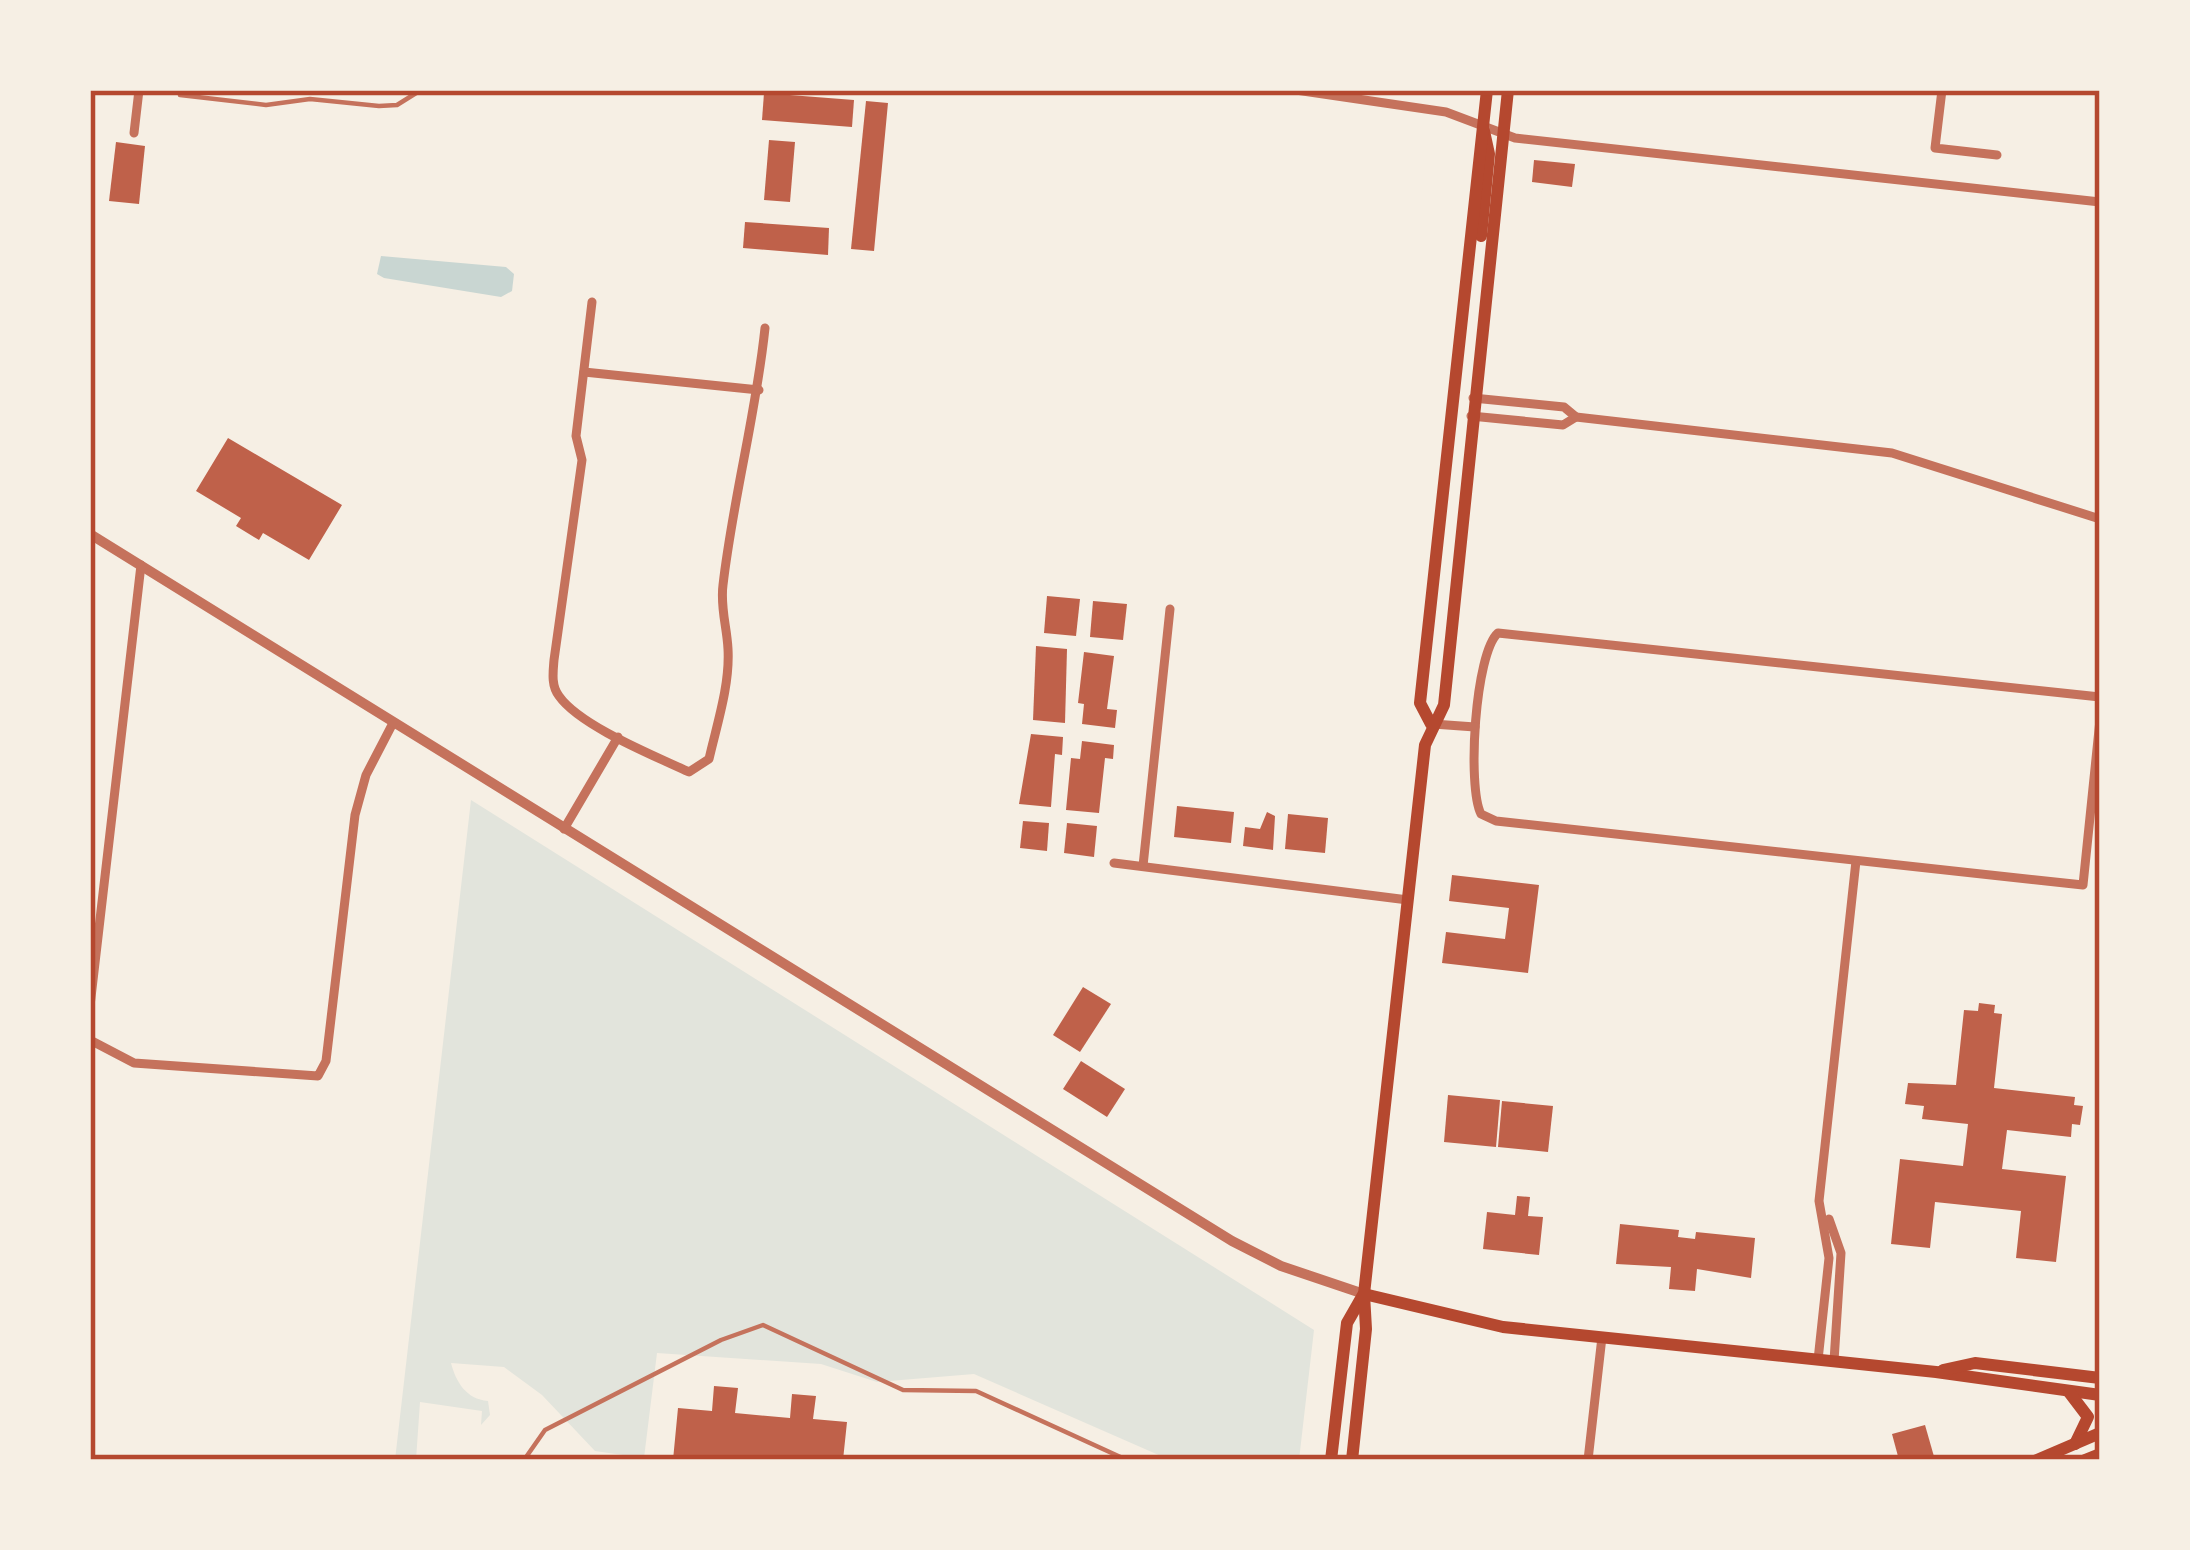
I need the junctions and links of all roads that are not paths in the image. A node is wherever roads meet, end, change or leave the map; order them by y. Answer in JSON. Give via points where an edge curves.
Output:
{"nodes":[{"id":1,"x":139,"y":90,"type":"edge"},
{"id":2,"x":421,"y":90,"type":"edge"},
{"id":3,"x":1296,"y":90,"type":"edge"},
{"id":4,"x":1487,"y":90,"type":"edge"},
{"id":5,"x":1508,"y":90,"type":"edge"},
{"id":6,"x":1942,"y":90,"type":"edge"},
{"id":7,"x":180,"y":95,"type":"dead end"},
{"id":8,"x":1482,"y":124,"type":"junction"},
{"id":9,"x":1502,"y":132,"type":"junction"},
{"id":10,"x":134,"y":134,"type":"dead end"},
{"id":11,"x":1997,"y":155,"type":"dead end"},
{"id":12,"x":2100,"y":202,"type":"edge"},
{"id":13,"x":1488,"y":254,"type":"junction"},
{"id":14,"x":592,"y":302,"type":"dead end"},
{"id":15,"x":765,"y":328,"type":"dead end"},
{"id":16,"x":584,"y":372,"type":"junction"},
{"id":17,"x":759,"y":390,"type":"junction"},
{"id":18,"x":1474,"y":398,"type":"junction"},
{"id":19,"x":1472,"y":416,"type":"junction"},
{"id":20,"x":1576,"y":417,"type":"junction"},
{"id":21,"x":2100,"y":519,"type":"edge"},
{"id":22,"x":90,"y":534,"type":"edge"},
{"id":23,"x":141,"y":565,"type":"junction"},
{"id":24,"x":1170,"y":609,"type":"dead end"},
{"id":25,"x":2100,"y":697,"type":"edge"},
{"id":26,"x":2100,"y":720,"type":"edge"},
{"id":27,"x":393,"y":723,"type":"junction"},
{"id":28,"x":1431,"y":724,"type":"junction"},
{"id":29,"x":1475,"y":727,"type":"junction"},
{"id":30,"x":618,"y":737,"type":"junction"},
{"id":31,"x":565,"y":829,"type":"junction"},
{"id":32,"x":1856,"y":861,"type":"junction"},
{"id":33,"x":1114,"y":862,"type":"dead end"},
{"id":34,"x":1143,"y":866,"type":"junction"},
{"id":35,"x":1408,"y":901,"type":"junction"},
{"id":36,"x":90,"y":1006,"type":"edge"},
{"id":37,"x":90,"y":1041,"type":"edge"},
{"id":38,"x":1823,"y":1209,"type":"junction"},
{"id":39,"x":1364,"y":1294,"type":"junction"},
{"id":40,"x":1602,"y":1337,"type":"junction"},
{"id":41,"x":1818,"y":1360,"type":"junction"},
{"id":42,"x":1834,"y":1361,"type":"junction"},
{"id":43,"x":1936,"y":1372,"type":"junction"},
{"id":44,"x":2100,"y":1378,"type":"edge"},
{"id":45,"x":2068,"y":1391,"type":"junction"},
{"id":46,"x":2100,"y":1395,"type":"edge"},
{"id":47,"x":2100,"y":1433,"type":"edge"},
{"id":48,"x":2075,"y":1444,"type":"junction"},
{"id":49,"x":2100,"y":1454,"type":"edge"},
{"id":50,"x":524,"y":1460,"type":"edge"},
{"id":51,"x":1127,"y":1460,"type":"edge"},
{"id":52,"x":1330,"y":1460,"type":"edge"},
{"id":53,"x":1352,"y":1460,"type":"edge"},
{"id":54,"x":1588,"y":1460,"type":"edge"},
{"id":55,"x":2037,"y":1460,"type":"edge"},
{"id":56,"x":2085,"y":1460,"type":"edge"}],
"edges":[{"from":1,"to":10,"type":"street"},
{"from":2,"to":7,"type":"lane","via":[[379,106]]},
{"from":3,"to":8,"type":"street"},
{"from":4,"to":8,"type":"main road"},
{"from":5,"to":9,"type":"main road"},
{"from":6,"to":11,"type":"street","via":[[1935,148]]},
{"from":8,"to":9,"type":"street"},
{"from":8,"to":13,"type":"main road","via":[[1489,154],[1481,241]]},
{"from":8,"to":28,"type":"main road","via":[[1420,703]]},
{"from":9,"to":12,"type":"street"},
{"from":9,"to":13,"type":"main road"},
{"from":13,"to":18,"type":"main road"},
{"from":14,"to":16,"type":"street"},
{"from":15,"to":17,"type":"street"},
{"from":16,"to":17,"type":"street"},
{"from":16,"to":30,"type":"street","via":[[576,436],[582,460],[553,679],[561,700]]},
{"from":17,"to":30,"type":"street","via":[[735,484],[721,602],[728,652],[709,759],[688,772]]},
{"from":18,"to":19,"type":"main road"},
{"from":18,"to":20,"type":"street","via":[[1564,407]]},
{"from":19,"to":20,"type":"street","via":[[1562,425]]},
{"from":19,"to":28,"type":"main road","via":[[1444,705]]},
{"from":20,"to":21,"type":"street","via":[[1892,453]]},
{"from":22,"to":23,"type":"street"},
{"from":23,"to":27,"type":"street"},
{"from":23,"to":36,"type":"street"},
{"from":24,"to":34,"type":"street"},
{"from":25,"to":29,"type":"street","via":[[1506,632],[1486,645]]},
{"from":26,"to":32,"type":"street","via":[[2083,885]]},
{"from":27,"to":31,"type":"street"},
{"from":27,"to":37,"type":"street","via":[[358,796],[318,1076],[134,1063]]},
{"from":28,"to":29,"type":"street"},
{"from":28,"to":35,"type":"main road"},
{"from":29,"to":32,"type":"street","via":[[1475,794],[1487,818]]},
{"from":30,"to":31,"type":"street"},
{"from":31,"to":39,"type":"street","via":[[1232,1241]]},
{"from":32,"to":38,"type":"street"},
{"from":33,"to":34,"type":"street"},
{"from":34,"to":35,"type":"street"},
{"from":35,"to":39,"type":"main road"},
{"from":38,"to":41,"type":"street","via":[[1828,1258]]},
{"from":38,"to":42,"type":"street","via":[[1841,1253]]},
{"from":39,"to":40,"type":"main road","via":[[1473,1322]]},
{"from":39,"to":52,"type":"main road","via":[[1347,1323]]},
{"from":39,"to":53,"type":"main road"},
{"from":40,"to":41,"type":"main road"},
{"from":40,"to":54,"type":"street"},
{"from":41,"to":42,"type":"main road"},
{"from":42,"to":43,"type":"main road"},
{"from":43,"to":44,"type":"main road","via":[[1975,1363]]},
{"from":43,"to":45,"type":"main road"},
{"from":45,"to":46,"type":"main road"},
{"from":45,"to":48,"type":"main road","via":[[2088,1417]]},
{"from":47,"to":48,"type":"main road"},
{"from":48,"to":55,"type":"main road"},
{"from":49,"to":56,"type":"main road"},
{"from":50,"to":51,"type":"lane","via":[[544,1430],[763,1325],[903,1390],[976,1391]]}]}
